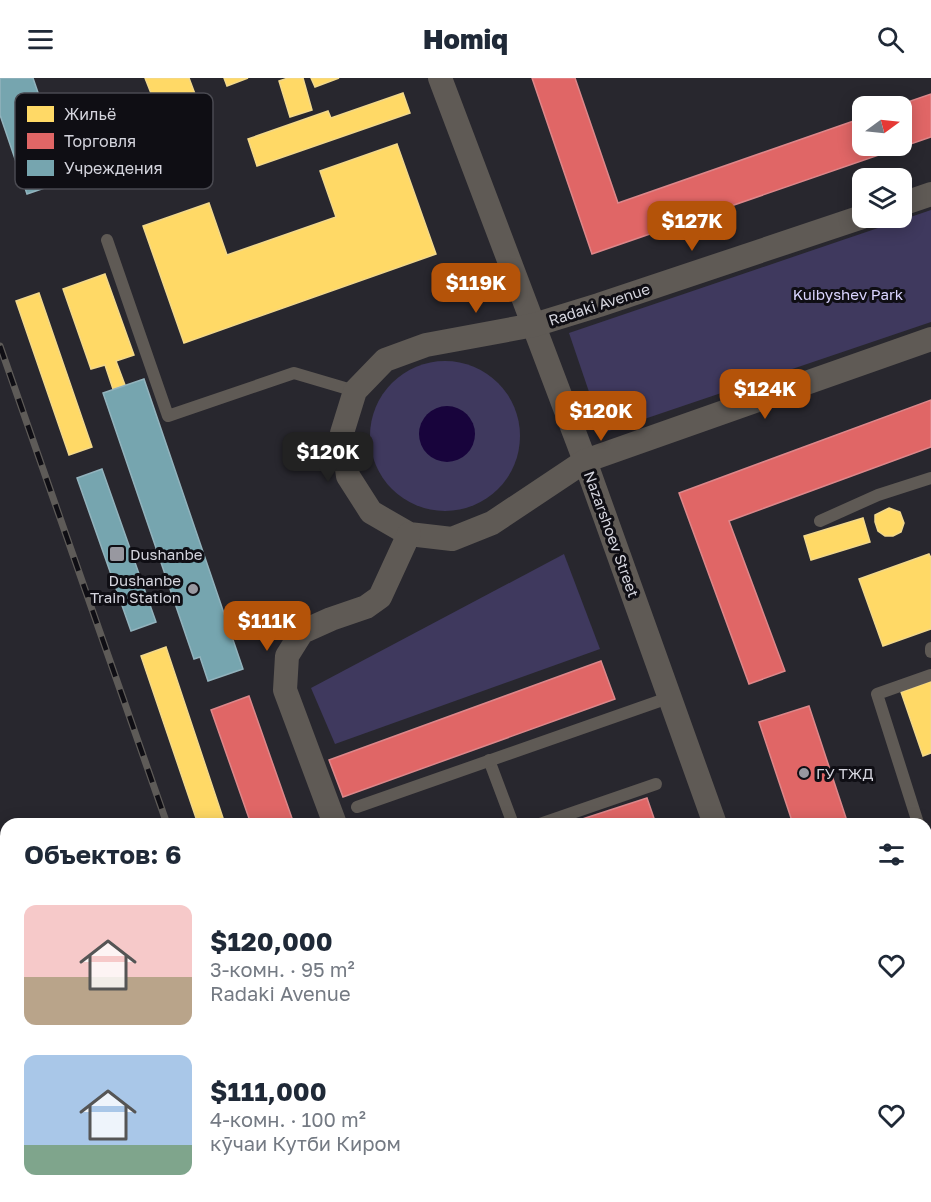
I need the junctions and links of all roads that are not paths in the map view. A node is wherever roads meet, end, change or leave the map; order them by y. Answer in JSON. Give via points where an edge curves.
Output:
{"nodes":[{"id":1,"x":446,"y":80,"type":"edge"},
{"id":2,"x":931,"y":194,"type":"edge"},
{"id":3,"x":912,"y":201,"type":"edge"},
{"id":4,"x":852,"y":220,"type":"edge"},
{"id":5,"x":107,"y":240,"type":"dead end"},
{"id":6,"x":534,"y":325,"type":"junction"},
{"id":7,"x":931,"y":339,"type":"edge"},
{"id":8,"x":356,"y":391,"type":"junction"},
{"id":9,"x":585,"y":461,"type":"junction"},
{"id":10,"x":931,"y":478,"type":"edge"},
{"id":11,"x":820,"y":521,"type":"dead end"},
{"id":12,"x":409,"y":534,"type":"junction"},
{"id":13,"x":931,"y":675,"type":"edge"},
{"id":14,"x":671,"y":697,"type":"junction"},
{"id":15,"x":489,"y":760,"type":"junction"},
{"id":16,"x":656,"y":784,"type":"dead end"},
{"id":17,"x":357,"y":807,"type":"dead end"},
{"id":18,"x":333,"y":818,"type":"edge"},
{"id":19,"x":511,"y":818,"type":"edge"},
{"id":20,"x":557,"y":818,"type":"edge"},
{"id":21,"x":713,"y":818,"type":"edge"},
{"id":22,"x":916,"y":818,"type":"edge"}],
"edges":[{"from":1,"to":6,"type":"street","name":"Nazarshoev Street"},
{"from":2,"to":3,"type":"street"},
{"from":4,"to":6,"type":"street","name":"Radaki Avenue"},
{"from":5,"to":8,"type":"lane","via":[[168,416],[294,373]]},
{"from":6,"to":8,"type":"street","name":"Radaki Avenue","via":[[426,345],[386,360]]},
{"from":6,"to":9,"type":"street","name":"Nazarshoev Street"},
{"from":7,"to":9,"type":"street","name":"Radaki Avenue"},
{"from":8,"to":12,"type":"street","name":"Radaki Avenue","via":[[342,433],[348,476],[371,512]]},
{"from":9,"to":12,"type":"street","name":"Radaki Avenue","via":[[492,523],[452,538]]},
{"from":9,"to":14,"type":"street","name":"Nazarshoev Street"},
{"from":10,"to":11,"type":"lane"},
{"from":12,"to":18,"type":"street","via":[[380,597],[366,607],[302,632],[287,656],[285,690]]},
{"from":13,"to":22,"type":"lane","via":[[877,694]]},
{"from":14,"to":15,"type":"lane"},
{"from":14,"to":21,"type":"street","name":"Nazarshoev Street"},
{"from":15,"to":17,"type":"lane"},
{"from":15,"to":19,"type":"lane"},
{"from":16,"to":20,"type":"lane"}]}
